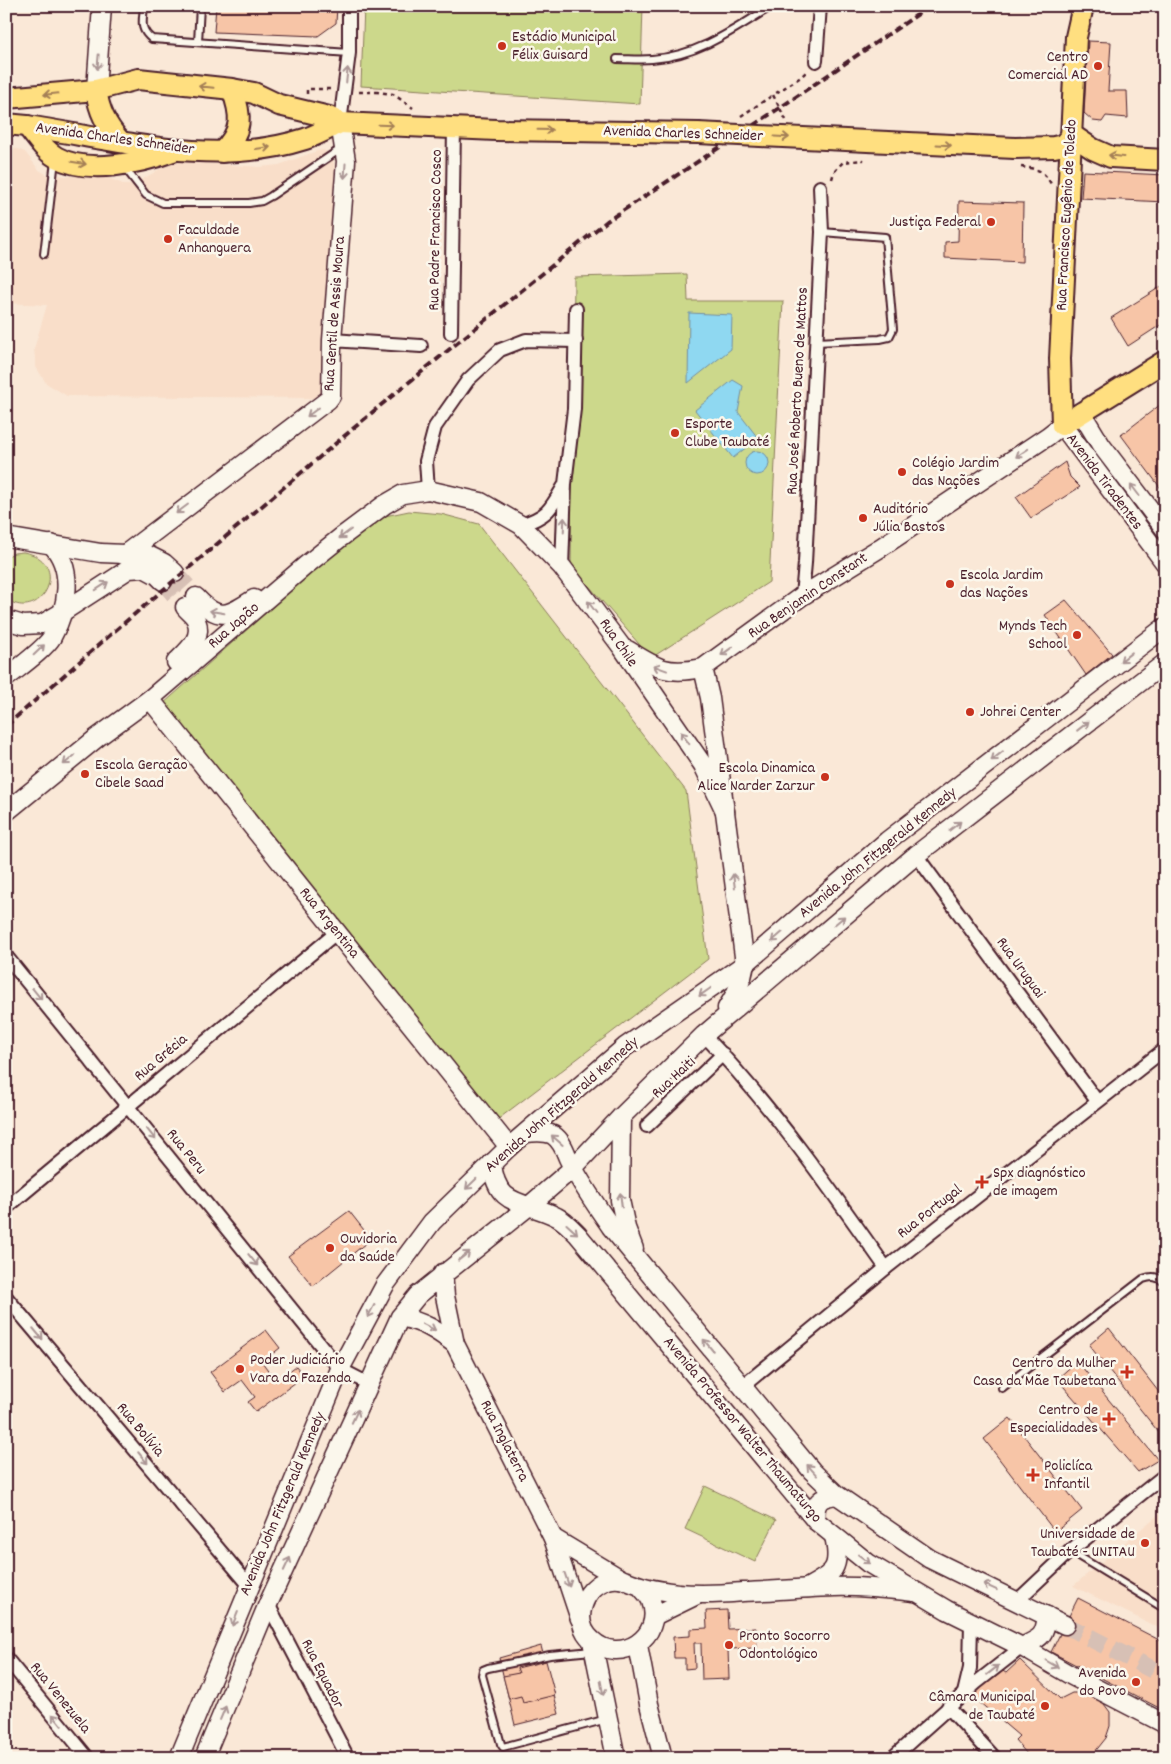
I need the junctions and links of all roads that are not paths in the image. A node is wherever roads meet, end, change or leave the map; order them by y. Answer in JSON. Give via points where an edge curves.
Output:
{"nodes":[{"id":1,"x":102,"y":6,"type":"edge"},
{"id":2,"x":144,"y":6,"type":"edge"},
{"id":3,"x":200,"y":6,"type":"edge"},
{"id":4,"x":349,"y":6,"type":"edge"},
{"id":5,"x":772,"y":6,"type":"edge"},
{"id":6,"x":820,"y":6,"type":"edge"},
{"id":7,"x":1083,"y":6,"type":"edge"},
{"id":8,"x":198,"y":42,"type":"junction"},
{"id":9,"x":349,"y":53,"type":"junction"},
{"id":10,"x":617,"y":59,"type":"dead end"},
{"id":11,"x":816,"y":61,"type":"dead end"},
{"id":12,"x":232,"y":89,"type":"junction"},
{"id":13,"x":96,"y":90,"type":"junction"},
{"id":14,"x":6,"y":98,"type":"edge"},
{"id":15,"x":340,"y":123,"type":"junction"},
{"id":16,"x":6,"y":124,"type":"edge"},
{"id":17,"x":27,"y":126,"type":"junction"},
{"id":18,"x":454,"y":127,"type":"junction"},
{"id":19,"x":1072,"y":134,"type":"junction"},
{"id":20,"x":120,"y":141,"type":"junction"},
{"id":21,"x":344,"y":146,"type":"junction"},
{"id":22,"x":175,"y":150,"type":"junction"},
{"id":23,"x":222,"y":152,"type":"junction"},
{"id":24,"x":1018,"y":154,"type":"junction"},
{"id":25,"x":56,"y":157,"type":"junction"},
{"id":26,"x":1165,"y":160,"type":"edge"},
{"id":27,"x":123,"y":165,"type":"junction"},
{"id":28,"x":820,"y":186,"type":"road end"},
{"id":29,"x":1068,"y":186,"type":"junction"},
{"id":30,"x":822,"y":232,"type":"junction"},
{"id":31,"x":44,"y":254,"type":"dead end"},
{"id":32,"x":576,"y":309,"type":"dead end"},
{"id":33,"x":451,"y":333,"type":"dead end"},
{"id":34,"x":332,"y":340,"type":"junction"},
{"id":35,"x":576,"y":341,"type":"junction"},
{"id":36,"x":816,"y":342,"type":"junction"},
{"id":37,"x":421,"y":346,"type":"dead end"},
{"id":38,"x":1165,"y":360,"type":"edge"},
{"id":39,"x":1061,"y":397,"type":"junction"},
{"id":40,"x":1081,"y":412,"type":"junction"},
{"id":41,"x":1062,"y":425,"type":"junction"},
{"id":42,"x":565,"y":484,"type":"junction"},
{"id":43,"x":428,"y":490,"type":"junction"},
{"id":44,"x":481,"y":502,"type":"joint"},
{"id":45,"x":521,"y":525,"type":"junction"},
{"id":46,"x":1165,"y":529,"type":"edge"},
{"id":47,"x":10,"y":541,"type":"edge"},
{"id":48,"x":51,"y":544,"type":"junction"},
{"id":49,"x":124,"y":555,"type":"junction"},
{"id":50,"x":1165,"y":563,"type":"edge"},
{"id":51,"x":305,"y":566,"type":"junction"},
{"id":52,"x":562,"y":567,"type":"junction"},
{"id":53,"x":802,"y":596,"type":"junction"},
{"id":54,"x":61,"y":613,"type":"junction"},
{"id":55,"x":6,"y":620,"type":"edge"},
{"id":56,"x":1165,"y":627,"type":"edge"},
{"id":57,"x":621,"y":646,"type":"junction"},
{"id":58,"x":1165,"y":663,"type":"edge"},
{"id":59,"x":703,"y":668,"type":"junction"},
{"id":60,"x":6,"y":678,"type":"edge"},
{"id":61,"x":150,"y":699,"type":"junction"},
{"id":62,"x":98,"y":737,"type":"junction"},
{"id":63,"x":725,"y":811,"type":"junction"},
{"id":64,"x":6,"y":812,"type":"edge"},
{"id":65,"x":916,"y":856,"type":"junction"},
{"id":66,"x":336,"y":933,"type":"junction"},
{"id":67,"x":6,"y":956,"type":"edge"},
{"id":68,"x":745,"y":964,"type":"junction"},
{"id":69,"x":711,"y":1029,"type":"junction"},
{"id":70,"x":1165,"y":1049,"type":"edge"},
{"id":71,"x":723,"y":1054,"type":"junction"},
{"id":72,"x":1097,"y":1100,"type":"junction"},
{"id":73,"x":129,"y":1106,"type":"junction"},
{"id":74,"x":620,"y":1117,"type":"junction"},
{"id":75,"x":647,"y":1126,"type":"dead end"},
{"id":76,"x":526,"y":1133,"type":"junction"},
{"id":77,"x":509,"y":1147,"type":"junction"},
{"id":78,"x":492,"y":1163,"type":"junction"},
{"id":79,"x":573,"y":1168,"type":"junction"},
{"id":80,"x":529,"y":1206,"type":"junction"},
{"id":81,"x":6,"y":1208,"type":"edge"},
{"id":82,"x":639,"y":1263,"type":"junction"},
{"id":83,"x":886,"y":1268,"type":"junction"},
{"id":84,"x":443,"y":1273,"type":"junction"},
{"id":85,"x":1165,"y":1283,"type":"edge"},
{"id":86,"x":6,"y":1297,"type":"edge"},
{"id":87,"x":400,"y":1317,"type":"junction"},
{"id":88,"x":455,"y":1344,"type":"junction"},
{"id":89,"x":340,"y":1369,"type":"junction"},
{"id":90,"x":370,"y":1384,"type":"junction"},
{"id":91,"x":743,"y":1386,"type":"junction"},
{"id":92,"x":1002,"y":1388,"type":"dead end"},
{"id":93,"x":1165,"y":1476,"type":"edge"},
{"id":94,"x":837,"y":1495,"type":"junction"},
{"id":95,"x":816,"y":1521,"type":"junction"},
{"id":96,"x":834,"y":1536,"type":"junction"},
{"id":97,"x":553,"y":1538,"type":"junction"},
{"id":98,"x":1070,"y":1551,"type":"junction"},
{"id":99,"x":622,"y":1579,"type":"junction"},
{"id":100,"x":249,"y":1585,"type":"junction"},
{"id":101,"x":640,"y":1586,"type":"junction"},
{"id":102,"x":806,"y":1589,"type":"junction"},
{"id":103,"x":918,"y":1592,"type":"junction"},
{"id":104,"x":698,"y":1595,"type":"junction"},
{"id":105,"x":1018,"y":1600,"type":"junction"},
{"id":106,"x":268,"y":1604,"type":"junction"},
{"id":107,"x":1165,"y":1609,"type":"edge"},
{"id":108,"x":654,"y":1616,"type":"junction"},
{"id":109,"x":1047,"y":1616,"type":"junction"},
{"id":110,"x":582,"y":1622,"type":"junction"},
{"id":111,"x":971,"y":1623,"type":"junction"},
{"id":112,"x":1065,"y":1625,"type":"tunnel mouth"},
{"id":113,"x":638,"y":1645,"type":"junction"},
{"id":114,"x":593,"y":1646,"type":"junction"},
{"id":115,"x":1022,"y":1648,"type":"junction"},
{"id":116,"x":6,"y":1658,"type":"edge"},
{"id":117,"x":964,"y":1693,"type":"junction"},
{"id":118,"x":948,"y":1707,"type":"junction"},
{"id":119,"x":608,"y":1719,"type":"junction"},
{"id":120,"x":1165,"y":1724,"type":"edge"},
{"id":121,"x":88,"y":1758,"type":"edge"},
{"id":122,"x":179,"y":1758,"type":"edge"},
{"id":123,"x":204,"y":1758,"type":"edge"},
{"id":124,"x":348,"y":1758,"type":"edge"},
{"id":125,"x":616,"y":1758,"type":"edge"},
{"id":126,"x":663,"y":1758,"type":"edge"},
{"id":127,"x":892,"y":1758,"type":"edge"},
{"id":128,"x":995,"y":1758,"type":"edge"}],
"edges":[{"from":1,"to":13,"type":"main road","one_way":true},
{"from":2,"to":8,"type":"lane","via":[[143,25],[145,33],[152,39]]},
{"from":3,"to":8,"type":"lane"},
{"from":4,"to":9,"type":"street"},
{"from":5,"to":10,"type":"lane","via":[[724,37],[687,52],[653,59]]},
{"from":6,"to":11,"type":"street"},
{"from":7,"to":19,"type":"main road","name":"Rua Francisco Eugênio de Toledo","via":[[1076,37]]},
{"from":8,"to":9,"type":"lane"},
{"from":15,"to":9,"type":"street","one_way":true},
{"from":12,"to":13,"type":"main road","name":"Avenida Charles Schneider","one_way":true,"via":[[138,79]]},
{"from":12,"to":15,"type":"main road","name":"Avenida Charles Schneider","via":[[254,93],[279,105]]},
{"from":12,"to":23,"type":"main road","via":[[240,115],[238,131]]},
{"from":13,"to":14,"type":"main road","name":"Avenida Charles Schneider","one_way":true},
{"from":13,"to":20,"type":"main road","via":[[103,118]]},
{"from":15,"to":18,"type":"main road","name":"Avenida Charles Schneider","one_way":true},
{"from":15,"to":21,"type":"main road","name":"Rua Gentil de Assis Moura"},
{"from":23,"to":15,"type":"main road","name":"Avenida Charles Schneider","one_way":true,"via":[[281,145],[307,138]]},
{"from":16,"to":17,"type":"main road","name":"Avenida Charles Schneider"},
{"from":17,"to":20,"type":"main road","name":"Avenida Charles Schneider"},
{"from":17,"to":25,"type":"main road"},
{"from":18,"to":24,"type":"main road","name":"Avenida Charles Schneider","one_way":true,"bridge":true,"via":[[739,135]]},
{"from":18,"to":33,"type":"street","name":"Rua Padre Francisco Cosco"},
{"from":19,"to":24,"type":"main road","name":"Avenida Charles Schneider","via":[[1063,145]]},
{"from":26,"to":19,"type":"main road","one_way":true,"via":[[1111,157]]},
{"from":19,"to":29,"type":"main road","name":"Rua Francisco Eugênio de Toledo"},
{"from":20,"to":22,"type":"main road","name":"Avenida Charles Schneider"},
{"from":21,"to":27,"type":"lane","via":[[262,201],[249,203],[163,203],[146,195]]},
{"from":21,"to":34,"type":"main road","name":"Rua Gentil de Assis Moura","one_way":true,"via":[[346,161]]},
{"from":22,"to":23,"type":"main road","name":"Avenida Charles Schneider"},
{"from":22,"to":27,"type":"main road","via":[[150,160]]},
{"from":24,"to":29,"type":"main road","name":"Avenida Charles Schneider","via":[[1050,158],[1061,166]]},
{"from":25,"to":27,"type":"main road","one_way":true,"via":[[74,163]]},
{"from":25,"to":31,"type":"lane"},
{"from":28,"to":30,"type":"street","name":"Rua José Roberto Bueno de Mattos"},
{"from":29,"to":39,"type":"main road","name":"Rua Francisco Eugênio de Toledo"},
{"from":30,"to":36,"type":"street","name":"Rua José Roberto Bueno de Mattos"},
{"from":30,"to":36,"type":"lane","via":[[885,237],[893,329],[889,336],[880,339]]},
{"from":32,"to":35,"type":"street"},
{"from":34,"to":37,"type":"street"},
{"from":34,"to":49,"type":"main road","name":"Rua Gentil de Assis Moura","one_way":true,"via":[[332,388],[328,400]]},
{"from":35,"to":42,"type":"street","via":[[574,409]]},
{"from":35,"to":43,"type":"street","via":[[526,340],[500,350],[468,380],[435,427],[426,460]]},
{"from":36,"to":53,"type":"street","name":"Rua José Roberto Bueno de Mattos"},
{"from":38,"to":40,"type":"main road","name":"Rua Benjamin Constant"},
{"from":39,"to":40,"type":"main road"},
{"from":39,"to":41,"type":"main road","name":"Rua Francisco Eugênio de Toledo"},
{"from":40,"to":41,"type":"main road","name":"Rua Benjamin Constant"},
{"from":46,"to":40,"type":"main road","name":"Avenida Tiradentes","one_way":true,"via":[[1101,445]]},
{"from":41,"to":50,"type":"main road","name":"Avenida Tiradentes"},
{"from":41,"to":53,"type":"main road","name":"Rua Benjamin Constant","one_way":true,"via":[[880,548]]},
{"from":42,"to":45,"type":"street","via":[[550,510]]},
{"from":52,"to":42,"type":"street","one_way":true},
{"from":43,"to":44,"type":"main road","name":"Rua Japão"},
{"from":43,"to":51,"type":"main road","name":"Rua Japão","one_way":true,"via":[[403,494],[384,505]]},
{"from":44,"to":45,"type":"main road","name":"Rua Chile"},
{"from":45,"to":52,"type":"main road","name":"Rua Chile"},
{"from":47,"to":48,"type":"main road"},
{"from":48,"to":49,"type":"main road"},
{"from":48,"to":54,"type":"main road","via":[[59,553],[66,574],[66,598]]},
{"from":54,"to":49,"type":"main road","one_way":true,"via":[[129,568],[144,568],[169,577],[164,563],[148,555]]},
{"from":51,"to":61,"type":"main road","name":"Rua Japão"},
{"from":51,"to":62,"type":"main road","one_way":true,"via":[[238,609],[222,614],[191,602],[198,634],[193,646]]},
{"from":57,"to":52,"type":"main road","name":"Rua Chile","one_way":true},
{"from":53,"to":59,"type":"main road","name":"Rua Benjamin Constant","one_way":true},
{"from":54,"to":55,"type":"main road","via":[[42,624]]},
{"from":60,"to":54,"type":"main road","one_way":true,"via":[[51,638]]},
{"from":56,"to":68,"type":"main road","name":"Avenida John Fitzgerald Kennedy","one_way":true,"via":[[887,841]]},
{"from":59,"to":57,"type":"main road","name":"Rua Benjamin Constant","one_way":true,"via":[[685,672],[663,670]]},
{"from":63,"to":57,"type":"main road","name":"Rua Chile","one_way":true,"via":[[703,765]]},
{"from":65,"to":58,"type":"main road","name":"Avenida John Fitzgerald Kennedy","one_way":true},
{"from":59,"to":63,"type":"main road","name":"Rua Chile"},
{"from":61,"to":62,"type":"main road","name":"Rua Japão"},
{"from":61,"to":66,"type":"main road","name":"Rua Argentina"},
{"from":62,"to":64,"type":"main road","name":"Rua Japão","one_way":true},
{"from":68,"to":63,"type":"main road","name":"Rua Chile","one_way":true},
{"from":69,"to":65,"type":"main road","name":"Avenida John Fitzgerald Kennedy","one_way":true},
{"from":65,"to":72,"type":"street","name":"Rua Uruguai"},
{"from":66,"to":73,"type":"street","name":"Rua Grécia"},
{"from":66,"to":77,"type":"main road","name":"Rua Argentina"},
{"from":67,"to":73,"type":"street","name":"Rua Peru","one_way":true},
{"from":68,"to":69,"type":"main road","via":[[738,990]]},
{"from":68,"to":76,"type":"main road","name":"Avenida John Fitzgerald Kennedy","one_way":true,"via":[[625,1048]]},
{"from":69,"to":71,"type":"street"},
{"from":69,"to":74,"type":"main road","name":"Avenida John Fitzgerald Kennedy"},
{"from":70,"to":72,"type":"street","name":"Rua Portugal"},
{"from":71,"to":75,"type":"street","name":"Rua Haiti"},
{"from":71,"to":83,"type":"street","via":[[806,1154]]},
{"from":72,"to":83,"type":"street","name":"Rua Portugal"},
{"from":73,"to":81,"type":"street","name":"Rua Grécia"},
{"from":73,"to":89,"type":"street","name":"Rua Peru","one_way":true},
{"from":74,"to":79,"type":"main road","name":"Avenida John Fitzgerald Kennedy"},
{"from":82,"to":74,"type":"main road","one_way":true,"via":[[620,1200]]},
{"from":76,"to":77,"type":"main road","name":"Avenida John Fitzgerald Kennedy"},
{"from":79,"to":76,"type":"main road","one_way":true,"via":[[563,1145],[554,1136]]},
{"from":77,"to":78,"type":"main road","name":"Avenida John Fitzgerald Kennedy"},
{"from":78,"to":80,"type":"main road","via":[[498,1188],[510,1199]]},
{"from":78,"to":89,"type":"main road","name":"Avenida John Fitzgerald Kennedy","one_way":true,"via":[[432,1222],[391,1277]]},
{"from":79,"to":80,"type":"main road","name":"Avenida John Fitzgerald Kennedy"},
{"from":79,"to":82,"type":"main road","name":"Avenida Professor Walter Thaumaturgo","via":[[611,1228]]},
{"from":84,"to":80,"type":"main road","name":"Avenida John Fitzgerald Kennedy","one_way":true},
{"from":80,"to":95,"type":"main road","name":"Avenida Professor Walter Thaumaturgo","one_way":true,"via":[[558,1217],[578,1235]]},
{"from":91,"to":82,"type":"main road","name":"Avenida Professor Walter Thaumaturgo","one_way":true},
{"from":83,"to":91,"type":"street","name":"Rua Portugal"},
{"from":84,"to":87,"type":"main road","name":"Avenida John Fitzgerald Kennedy","via":[[418,1294]]},
{"from":84,"to":88,"type":"main road"},
{"from":85,"to":92,"type":"lane","via":[[1152,1276],[1143,1279]]},
{"from":86,"to":100,"type":"street","name":"Rua Bolívia","one_way":true},
{"from":87,"to":88,"type":"main road","one_way":true,"via":[[434,1328]]},
{"from":87,"to":90,"type":"main road","name":"Avenida John Fitzgerald Kennedy"},
{"from":88,"to":97,"type":"main road","name":"Rua Inglaterra"},
{"from":89,"to":90,"type":"street"},
{"from":89,"to":100,"type":"main road","name":"Avenida John Fitzgerald Kennedy"},
{"from":106,"to":90,"type":"main road","name":"Avenida John Fitzgerald Kennedy","one_way":true},
{"from":94,"to":91,"type":"main road","name":"Avenida Professor Walter Thaumaturgo","one_way":true,"via":[[812,1471]]},
{"from":93,"to":98,"type":"street"},
{"from":94,"to":95,"type":"main road","via":[[819,1500],[815,1510]]},
{"from":105,"to":94,"type":"main road","name":"Avenida Professor Walter Thaumaturgo","one_way":true,"via":[[930,1559]]},
{"from":95,"to":96,"type":"main road","name":"Avenida Professor Walter Thaumaturgo"},
{"from":96,"to":102,"type":"main road","via":[[838,1555],[834,1568]]},
{"from":96,"to":103,"type":"main road","name":"Avenida Professor Walter Thaumaturgo","one_way":true,"via":[[868,1563]]},
{"from":97,"to":99,"type":"main road"},
{"from":97,"to":110,"type":"main road","name":"Rua Inglaterra","one_way":true},
{"from":98,"to":105,"type":"street"},
{"from":98,"to":107,"type":"lane"},
{"from":99,"to":101,"type":"main road"},
{"from":99,"to":110,"type":"main road","via":[[608,1580],[588,1592],[583,1603]]},
{"from":100,"to":122,"type":"main road","name":"Avenida John Fitzgerald Kennedy","one_way":true},
{"from":101,"to":104,"type":"main road"},
{"from":101,"to":108,"type":"main road","via":[[649,1596]]},
{"from":102,"to":103,"type":"main road","via":[[870,1588]]},
{"from":102,"to":104,"type":"main road"},
{"from":103,"to":111,"type":"main road","name":"Avenida Professor Walter Thaumaturgo"},
{"from":104,"to":108,"type":"main road"},
{"from":105,"to":109,"type":"main road","name":"Avenida Professor Walter Thaumaturgo"},
{"from":123,"to":106,"type":"main road","name":"Avenida John Fitzgerald Kennedy","one_way":true},
{"from":106,"to":124,"type":"street","name":"Rua Equador"},
{"from":108,"to":113,"type":"main road","via":[[651,1628]]},
{"from":109,"to":112,"type":"main road","name":"Avenida Professor Walter Thaumaturgo"},
{"from":109,"to":115,"type":"main road","via":[[1044,1633]]},
{"from":110,"to":114,"type":"main road"},
{"from":111,"to":115,"type":"main road","name":"Avenida Professor Walter Thaumaturgo"},
{"from":111,"to":117,"type":"street","via":[[970,1668]]},
{"from":113,"to":114,"type":"main road","via":[[614,1651]]},
{"from":113,"to":126,"type":"main road","via":[[648,1704]]},
{"from":114,"to":119,"type":"main road","one_way":true},
{"from":114,"to":119,"type":"lane","via":[[488,1668],[482,1675],[503,1747]]},
{"from":117,"to":115,"type":"street","one_way":true},
{"from":115,"to":120,"type":"main road","name":"Avenida Professor Walter Thaumaturgo","one_way":true},
{"from":121,"to":116,"type":"street","name":"Rua Venezuela","one_way":true},
{"from":117,"to":118,"type":"street"},
{"from":118,"to":127,"type":"street"},
{"from":118,"to":128,"type":"street"},
{"from":119,"to":125,"type":"main road"}]}
